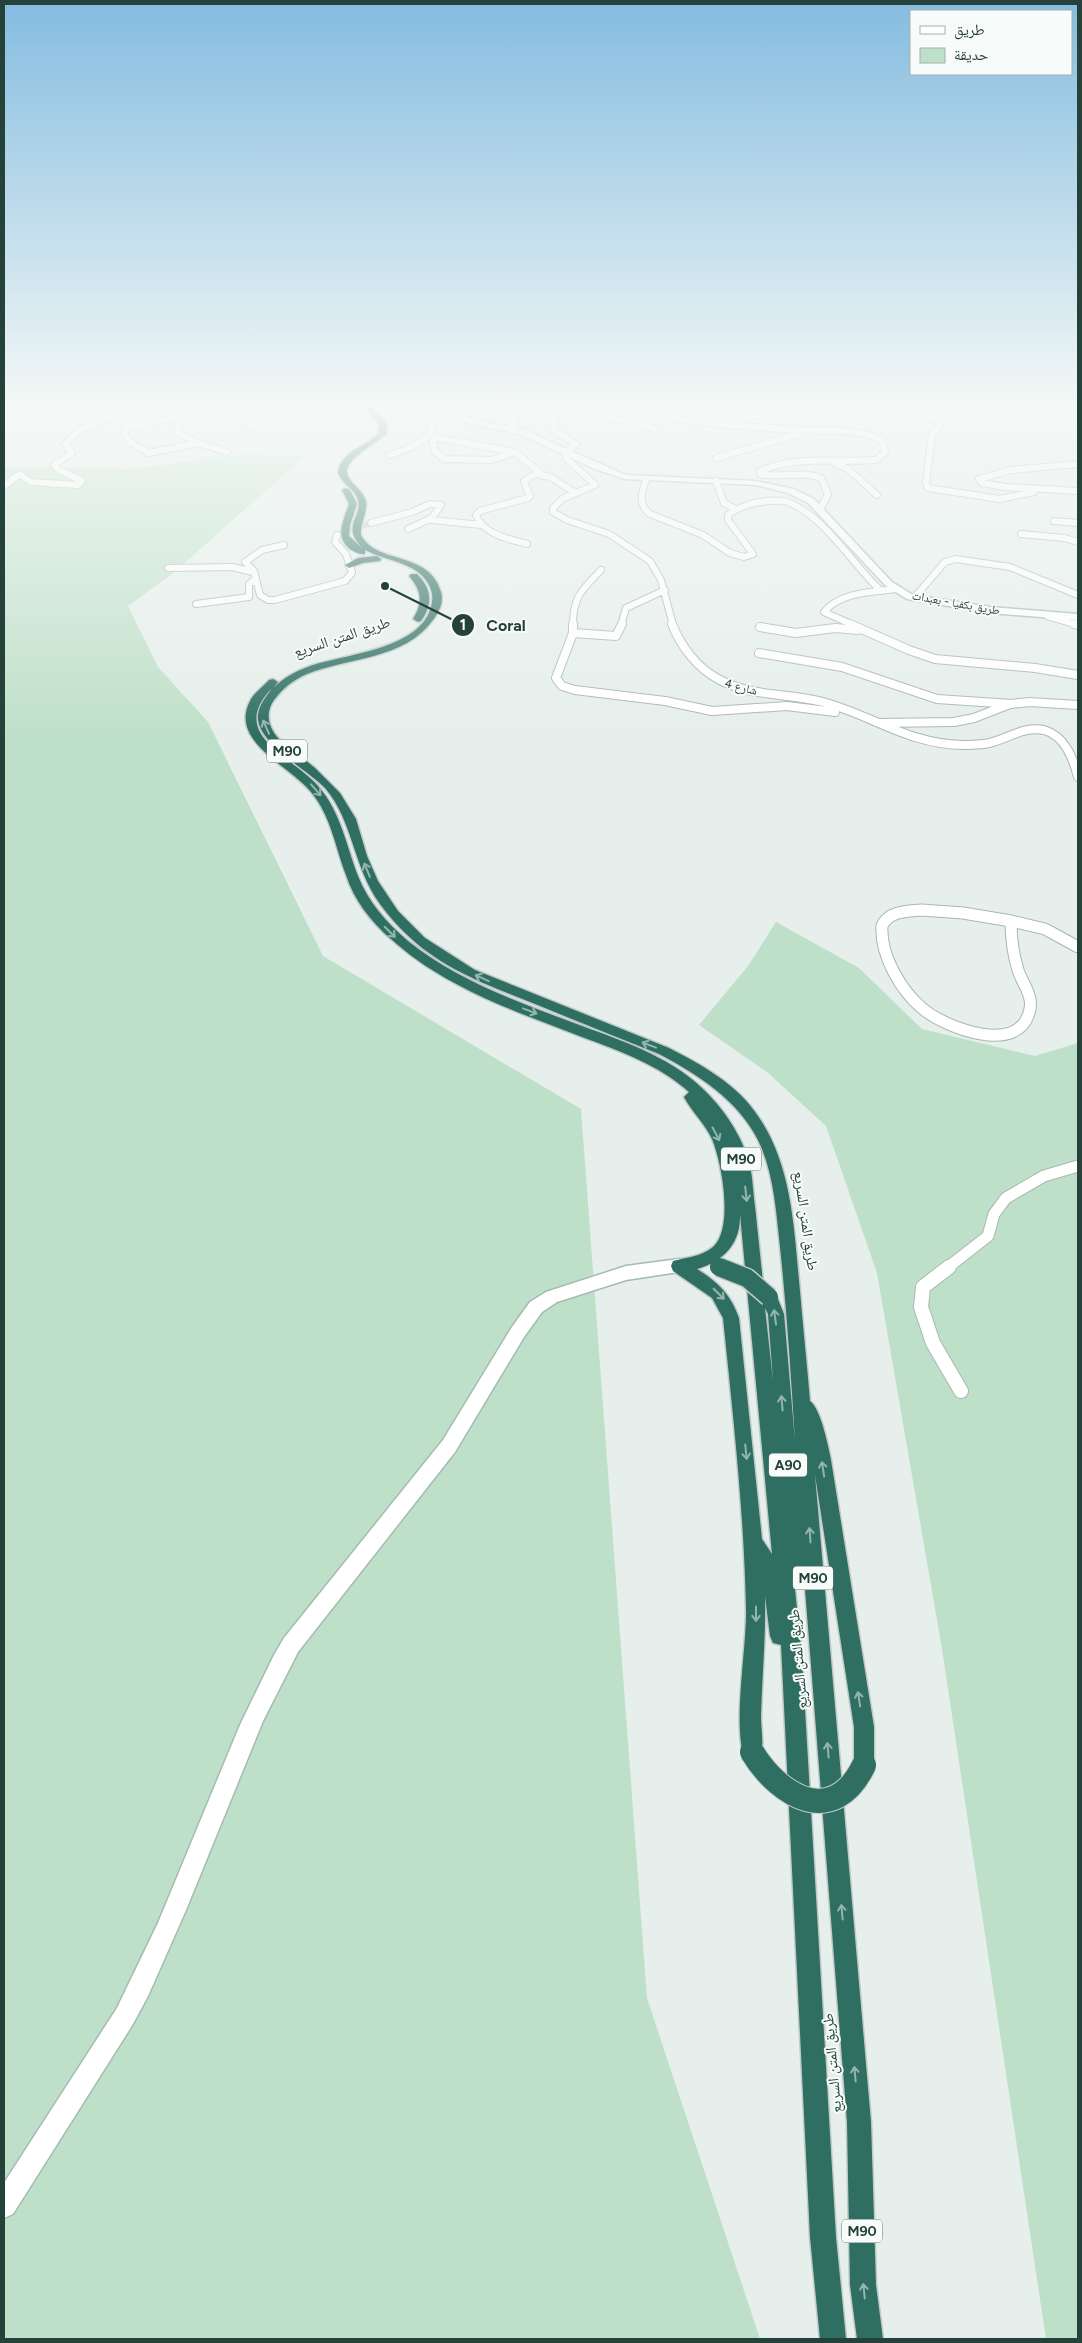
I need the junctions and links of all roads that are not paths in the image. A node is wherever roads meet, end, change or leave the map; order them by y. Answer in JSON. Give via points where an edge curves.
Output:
{"nodes":[{"id":1,"x":349,"y":517,"type":"edge"},
{"id":2,"x":360,"y":517,"type":"edge"},
{"id":3,"x":392,"y":517,"type":"edge"},
{"id":4,"x":434,"y":517,"type":"edge"},
{"id":5,"x":476,"y":517,"type":"edge"},
{"id":6,"x":562,"y":517,"type":"edge"},
{"id":7,"x":661,"y":517,"type":"edge"},
{"id":8,"x":728,"y":517,"type":"edge"},
{"id":9,"x":810,"y":517,"type":"edge"},
{"id":10,"x":827,"y":517,"type":"edge"},
{"id":11,"x":432,"y":520,"type":"junction"},
{"id":12,"x":1054,"y":521,"type":"dead end"},
{"id":13,"x":371,"y":523,"type":"tunnel mouth"},
{"id":14,"x":1078,"y":523,"type":"edge"},
{"id":15,"x":482,"y":524,"type":"junction"},
{"id":16,"x":408,"y":528,"type":"dead end"},
{"id":17,"x":1021,"y":534,"type":"dead end"},
{"id":18,"x":337,"y":535,"type":"dead end"},
{"id":19,"x":1078,"y":542,"type":"edge"},
{"id":20,"x":527,"y":544,"type":"dead end"},
{"id":21,"x":284,"y":545,"type":"dead end"},
{"id":22,"x":378,"y":559,"type":"junction"},
{"id":23,"x":349,"y":565,"type":"junction"},
{"id":24,"x":168,"y":568,"type":"dead end"},
{"id":25,"x":601,"y":570,"type":"dead end"},
{"id":26,"x":255,"y":576,"type":"junction"},
{"id":27,"x":664,"y":590,"type":"junction"},
{"id":28,"x":896,"y":590,"type":"junction"},
{"id":29,"x":881,"y":591,"type":"junction"},
{"id":30,"x":1078,"y":595,"type":"edge"},
{"id":31,"x":914,"y":598,"type":"junction"},
{"id":32,"x":196,"y":604,"type":"dead end"},
{"id":33,"x":1047,"y":616,"type":"junction"},
{"id":34,"x":1078,"y":617,"type":"edge"},
{"id":35,"x":1078,"y":625,"type":"edge"},
{"id":36,"x":760,"y":626,"type":"dead end"},
{"id":37,"x":870,"y":631,"type":"junction"},
{"id":38,"x":573,"y":633,"type":"junction"},
{"id":39,"x":759,"y":653,"type":"dead end"},
{"id":40,"x":1078,"y":675,"type":"edge"},
{"id":41,"x":1012,"y":704,"type":"junction"},
{"id":42,"x":1078,"y":705,"type":"edge"},
{"id":43,"x":849,"y":713,"type":"junction"},
{"id":44,"x":875,"y":723,"type":"junction"},
{"id":45,"x":1078,"y":777,"type":"edge"},
{"id":46,"x":1011,"y":921,"type":"junction"},
{"id":47,"x":1078,"y":947,"type":"edge"},
{"id":48,"x":680,"y":1078,"type":"junction"},
{"id":49,"x":1078,"y":1166,"type":"edge"},
{"id":50,"x":701,"y":1263,"type":"junction"},
{"id":51,"x":679,"y":1266,"type":"junction"},
{"id":52,"x":961,"y":1392,"type":"dead end"},
{"id":53,"x":801,"y":1397,"type":"junction"},
{"id":54,"x":754,"y":1543,"type":"junction"},
{"id":55,"x":814,"y":1586,"type":"junction"},
{"id":56,"x":792,"y":1658,"type":"junction"},
{"id":57,"x":4,"y":2205,"type":"edge"},
{"id":58,"x":833,"y":2339,"type":"edge"},
{"id":59,"x":870,"y":2339,"type":"edge"}],
"edges":[{"from":1,"to":22,"type":"highway","name":"طريق المتن السريع","number":"M90","via":[[343,530],[346,540],[357,550]]},
{"from":53,"to":2,"type":"highway","name":"طريق المتن السريع","number":"M90","one_way":true,"via":[[780,1183],[768,1146],[752,1118],[724,1088],[679,1058],[470,973],[418,939],[381,898],[362,860],[352,822],[336,795],[322,778],[274,740],[263,724],[269,699],[288,680],[314,668],[397,644],[416,633],[434,612],[438,598],[433,583],[410,564],[362,544],[354,530]]},
{"from":3,"to":13,"type":"street"},
{"from":4,"to":11,"type":"street"},
{"from":5,"to":15,"type":"street"},
{"from":6,"to":27,"type":"street","name":"شارع 4","via":[[625,543],[655,567]]},
{"from":7,"to":8,"type":"street","via":[[703,535],[730,553],[751,556],[751,550]]},
{"from":9,"to":29,"type":"street"},
{"from":10,"to":28,"type":"main road","name":"طريق بكفيا - بعبدات"},
{"from":11,"to":15,"type":"street"},
{"from":11,"to":16,"type":"street"},
{"from":12,"to":14,"type":"street"},
{"from":15,"to":20,"type":"street","via":[[498,534]]},
{"from":17,"to":19,"type":"street"},
{"from":18,"to":23,"type":"street","via":[[335,542],[346,554]]},
{"from":21,"to":26,"type":"street","via":[[266,548],[248,558],[245,562]]},
{"from":22,"to":23,"type":"highway"},
{"from":22,"to":48,"type":"highway","name":"طريق المتن السريع","number":"M90","one_way":true,"via":[[403,568],[421,583],[426,599],[416,622],[380,644],[305,664],[276,679],[261,692],[253,706],[251,724],[258,740],[299,773],[324,800],[339,829],[352,877],[362,897],[384,926],[413,952],[471,987],[614,1043]]},
{"from":23,"to":26,"type":"street","via":[[351,576],[336,585],[275,600],[262,598]]},
{"from":24,"to":26,"type":"street","via":[[232,567]]},
{"from":25,"to":38,"type":"street","via":[[577,595]]},
{"from":26,"to":32,"type":"street","via":[[249,584],[249,596]]},
{"from":27,"to":38,"type":"street","via":[[626,608],[616,636]]},
{"from":27,"to":43,"type":"street","name":"شارع 4","via":[[672,629],[695,660],[713,677],[736,688],[823,702]]},
{"from":28,"to":29,"type":"street"},
{"from":28,"to":31,"type":"main road","name":"طريق بكفيا - بعبدات"},
{"from":29,"to":37,"type":"street","via":[[842,599],[824,610]]},
{"from":30,"to":31,"type":"street","via":[[1010,567],[956,559],[945,562]]},
{"from":31,"to":33,"type":"main road","name":"طريق بكفيا - بعبدات"},
{"from":33,"to":34,"type":"main road","name":"طريق بكفيا - بعبدات"},
{"from":33,"to":35,"type":"street"},
{"from":36,"to":37,"type":"street","via":[[796,633],[835,628]]},
{"from":37,"to":40,"type":"street","via":[[935,659]]},
{"from":38,"to":43,"type":"street","via":[[556,678],[566,688],[665,701],[712,711],[787,706]]},
{"from":39,"to":41,"type":"street","via":[[842,667],[937,699]]},
{"from":41,"to":42,"type":"street","via":[[1052,702]]},
{"from":41,"to":44,"type":"street","via":[[953,722]]},
{"from":43,"to":44,"type":"street","name":"شارع 4"},
{"from":44,"to":45,"type":"street","name":"شارع 4","via":[[912,737],[956,744],[988,743],[1027,730],[1048,733],[1059,737],[1066,745]]},
{"from":46,"to":46,"type":"street","via":[[1018,970],[1031,1005],[1022,1022],[1003,1035],[956,1029],[925,1010],[895,976],[882,931],[883,922],[904,910],[990,916]]},
{"from":46,"to":47,"type":"street","via":[[1045,929]]},
{"from":48,"to":50,"type":"highway","one_way":true,"via":[[718,1137],[731,1190],[731,1235],[722,1249]]},
{"from":48,"to":56,"type":"highway","name":"طريق المتن السريع","number":"M90","one_way":true,"via":[[724,1123],[743,1167]]},
{"from":49,"to":52,"type":"street","via":[[1044,1176],[1006,1198],[994,1214],[988,1236],[923,1287],[921,1307],[933,1343]]},
{"from":50,"to":51,"type":"highway"},
{"from":55,"to":50,"type":"highway","number":"A90","one_way":true,"bridge":true,"via":[[799,1562],[794,1535],[776,1314],[762,1288],[745,1276]]},
{"from":51,"to":54,"type":"highway","one_way":true,"via":[[718,1292],[728,1306]]},
{"from":51,"to":57,"type":"main road","via":[[626,1273],[552,1297],[536,1307],[449,1446],[291,1645],[251,1724],[141,1986]]},
{"from":54,"to":53,"type":"highway","number":"A90","one_way":true,"bridge":true,"via":[[756,1617],[750,1710],[752,1752],[769,1778],[800,1798],[828,1800],[842,1795],[856,1781],[864,1765],[864,1728],[822,1460],[812,1422]]},
{"from":55,"to":53,"type":"highway","name":"طريق المتن السريع","number":"M90","one_way":true},
{"from":54,"to":56,"type":"highway","via":[[769,1565],[781,1644]]},
{"from":59,"to":55,"type":"highway","name":"طريق المتن السريع","number":"M90","one_way":true,"via":[[863,2285],[860,2122]]},
{"from":56,"to":58,"type":"highway","name":"طريق المتن السريع","number":"M90","via":[[823,2237]]}]}
